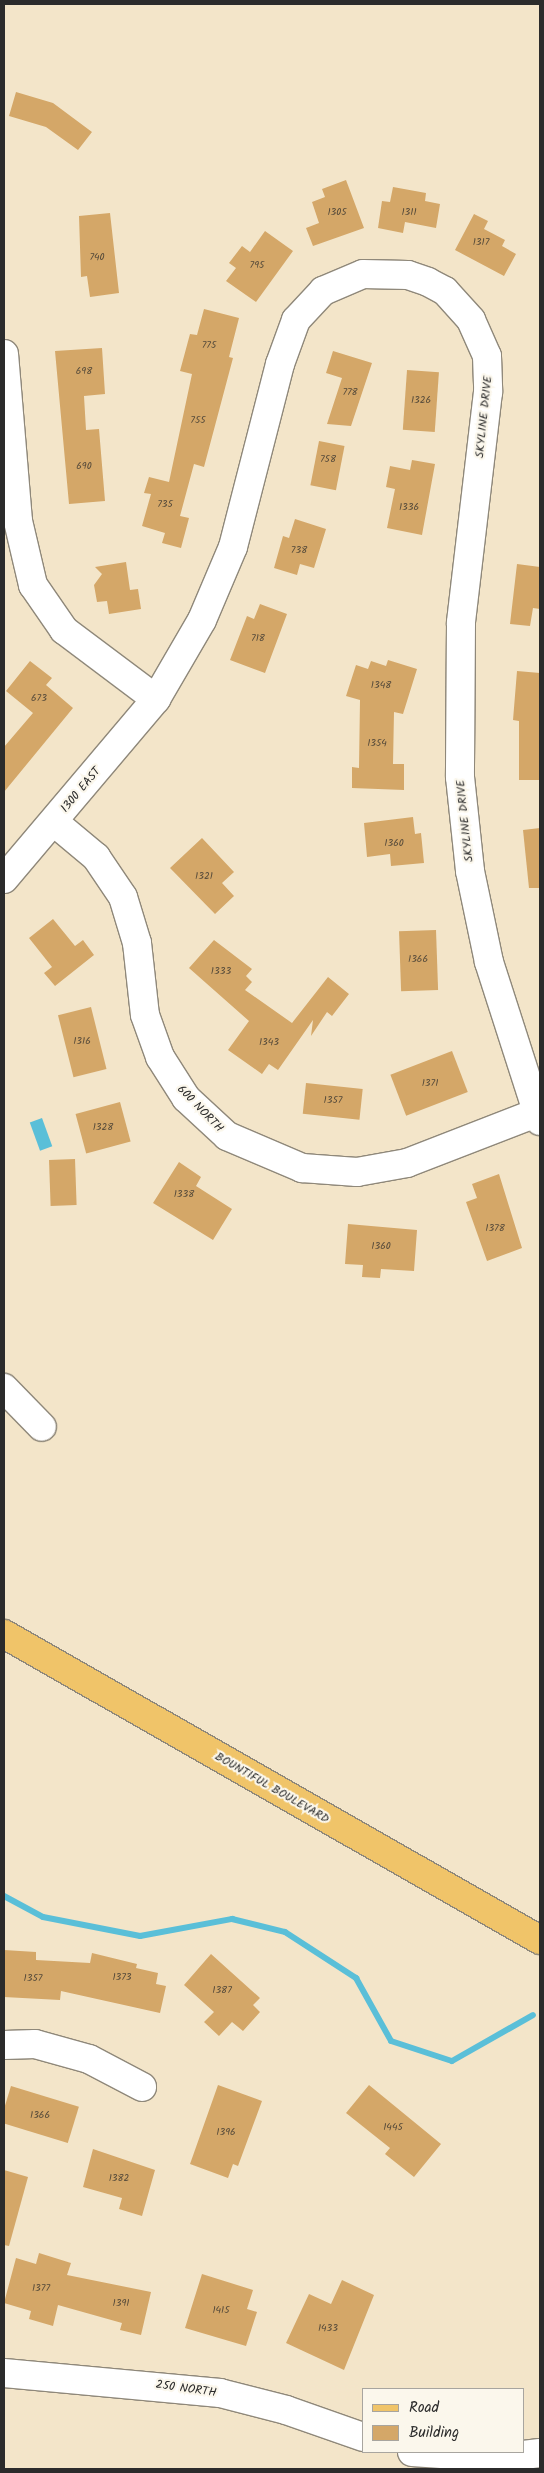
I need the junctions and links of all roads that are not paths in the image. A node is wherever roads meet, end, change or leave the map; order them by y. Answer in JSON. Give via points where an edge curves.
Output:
{"nodes":[{"id":1,"x":4,"y":361,"type":"edge"},
{"id":2,"x":156,"y":699,"type":"junction"},
{"id":3,"x":54,"y":822,"type":"junction"},
{"id":4,"x":4,"y":879,"type":"edge"},
{"id":5,"x":538,"y":1117,"type":"edge"},
{"id":6,"x":4,"y":1388,"type":"edge"},
{"id":7,"x":42,"y":1427,"type":"dead end"},
{"id":8,"x":4,"y":1634,"type":"edge"},
{"id":9,"x":540,"y":1940,"type":"edge"},
{"id":10,"x":4,"y":2045,"type":"edge"},
{"id":11,"x":142,"y":2087,"type":"dead end"},
{"id":12,"x":4,"y":2372,"type":"edge"},
{"id":13,"x":362,"y":2437,"type":"edge"},
{"id":14,"x":426,"y":2453,"type":"edge"},
{"id":15,"x":540,"y":2453,"type":"edge"}],
"edges":[{"from":1,"to":2,"type":"street","via":[[20,536],[33,585],[64,630]]},
{"from":2,"to":3,"type":"street","name":"1300 EAST"},
{"from":2,"to":5,"type":"street","name":"SKYLINE DRIVE","via":[[202,620],[232,547],[280,364],[296,320],[323,291],[362,274],[408,275],[444,291],[474,326],[489,374],[460,641],[457,726],[464,823],[489,962]]},
{"from":3,"to":4,"type":"street","name":"1300 EAST"},
{"from":3,"to":5,"type":"street","name":"600 NORTH","via":[[96,857],[123,897],[137,943],[145,1014],[160,1057],[186,1098],[227,1136],[251,1150],[302,1168],[357,1172],[408,1163]]},
{"from":6,"to":7,"type":"street"},
{"from":8,"to":9,"type":"main road","name":"BOUNTIFUL BOULEVARD"},
{"from":10,"to":11,"type":"street","via":[[34,2044],[89,2059]]},
{"from":12,"to":13,"type":"street","name":"250 NORTH","via":[[220,2393],[286,2410]]},
{"from":14,"to":15,"type":"street","via":[[499,2458]]}]}
